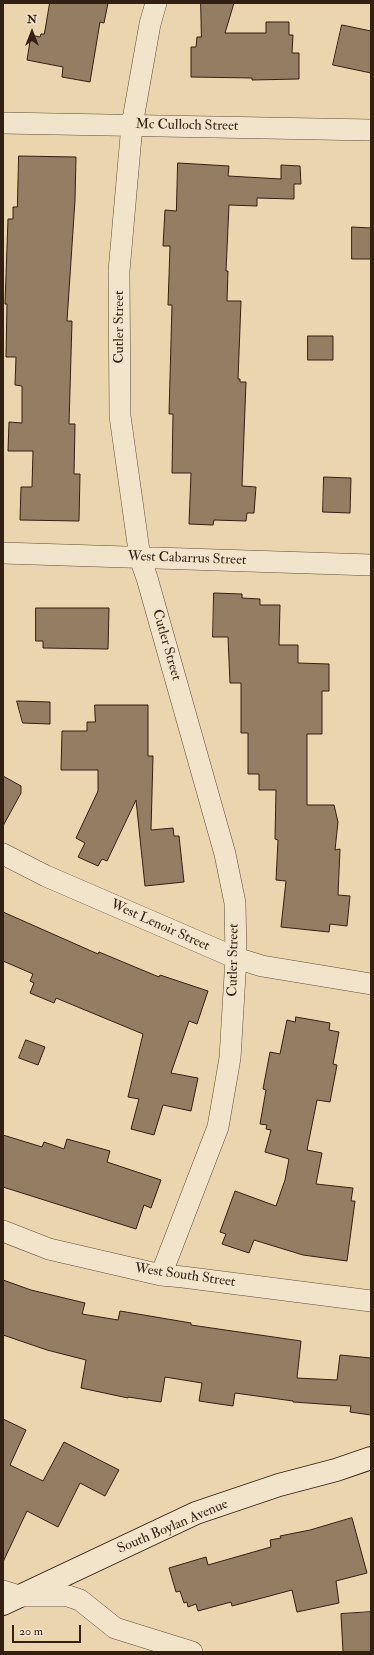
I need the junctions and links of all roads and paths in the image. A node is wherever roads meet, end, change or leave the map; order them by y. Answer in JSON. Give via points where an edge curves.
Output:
{"nodes":[{"id":1,"x":156,"y":3,"type":"edge"},
{"id":2,"x":3,"y":122,"type":"edge"},
{"id":3,"x":132,"y":125,"type":"junction"},
{"id":4,"x":371,"y":130,"type":"edge"},
{"id":5,"x":3,"y":553,"type":"edge"},
{"id":6,"x":140,"y":558,"type":"junction"},
{"id":7,"x":371,"y":565,"type":"edge"},
{"id":8,"x":3,"y":854,"type":"edge"},
{"id":9,"x":236,"y":958,"type":"junction"},
{"id":10,"x":371,"y":984,"type":"edge"},
{"id":11,"x":3,"y":1231,"type":"edge"},
{"id":12,"x":161,"y":1275,"type":"junction"},
{"id":13,"x":371,"y":1301,"type":"edge"},
{"id":14,"x":371,"y":1458,"type":"edge"},
{"id":15,"x":8,"y":1597,"type":"edge"},
{"id":16,"x":192,"y":1652,"type":"edge"}],
"edges":[{"from":1,"to":3,"type":"street","name":"Cutler Street"},
{"from":2,"to":3,"type":"street","name":"Mc Culloch Street"},
{"from":3,"to":4,"type":"street","name":"Mc Culloch Street"},
{"from":3,"to":6,"type":"street","name":"Cutler Street","via":[[119,271],[120,416]]},
{"from":5,"to":6,"type":"street","name":"West Cabarrus Street"},
{"from":6,"to":7,"type":"street","name":"West Cabarrus Street"},
{"from":6,"to":9,"type":"street","name":"Cutler Street","via":[[150,585],[225,854],[235,903]]},
{"from":8,"to":9,"type":"street","name":"West Lenoir Street","via":[[46,876]]},
{"from":9,"to":10,"type":"street","name":"West Lenoir Street","via":[[262,966]]},
{"from":9,"to":12,"type":"street","name":"Cutler Street","via":[[230,1058],[218,1127]]},
{"from":11,"to":12,"type":"street","name":"West South Street","via":[[49,1249]]},
{"from":12,"to":13,"type":"street","name":"West South Street"},
{"from":14,"to":15,"type":"street","name":"South Boylan Avenue","via":[[336,1470],[279,1484],[196,1513]]},
{"from":15,"to":16,"type":"street","via":[[68,1596],[80,1600],[115,1628]]}]}
